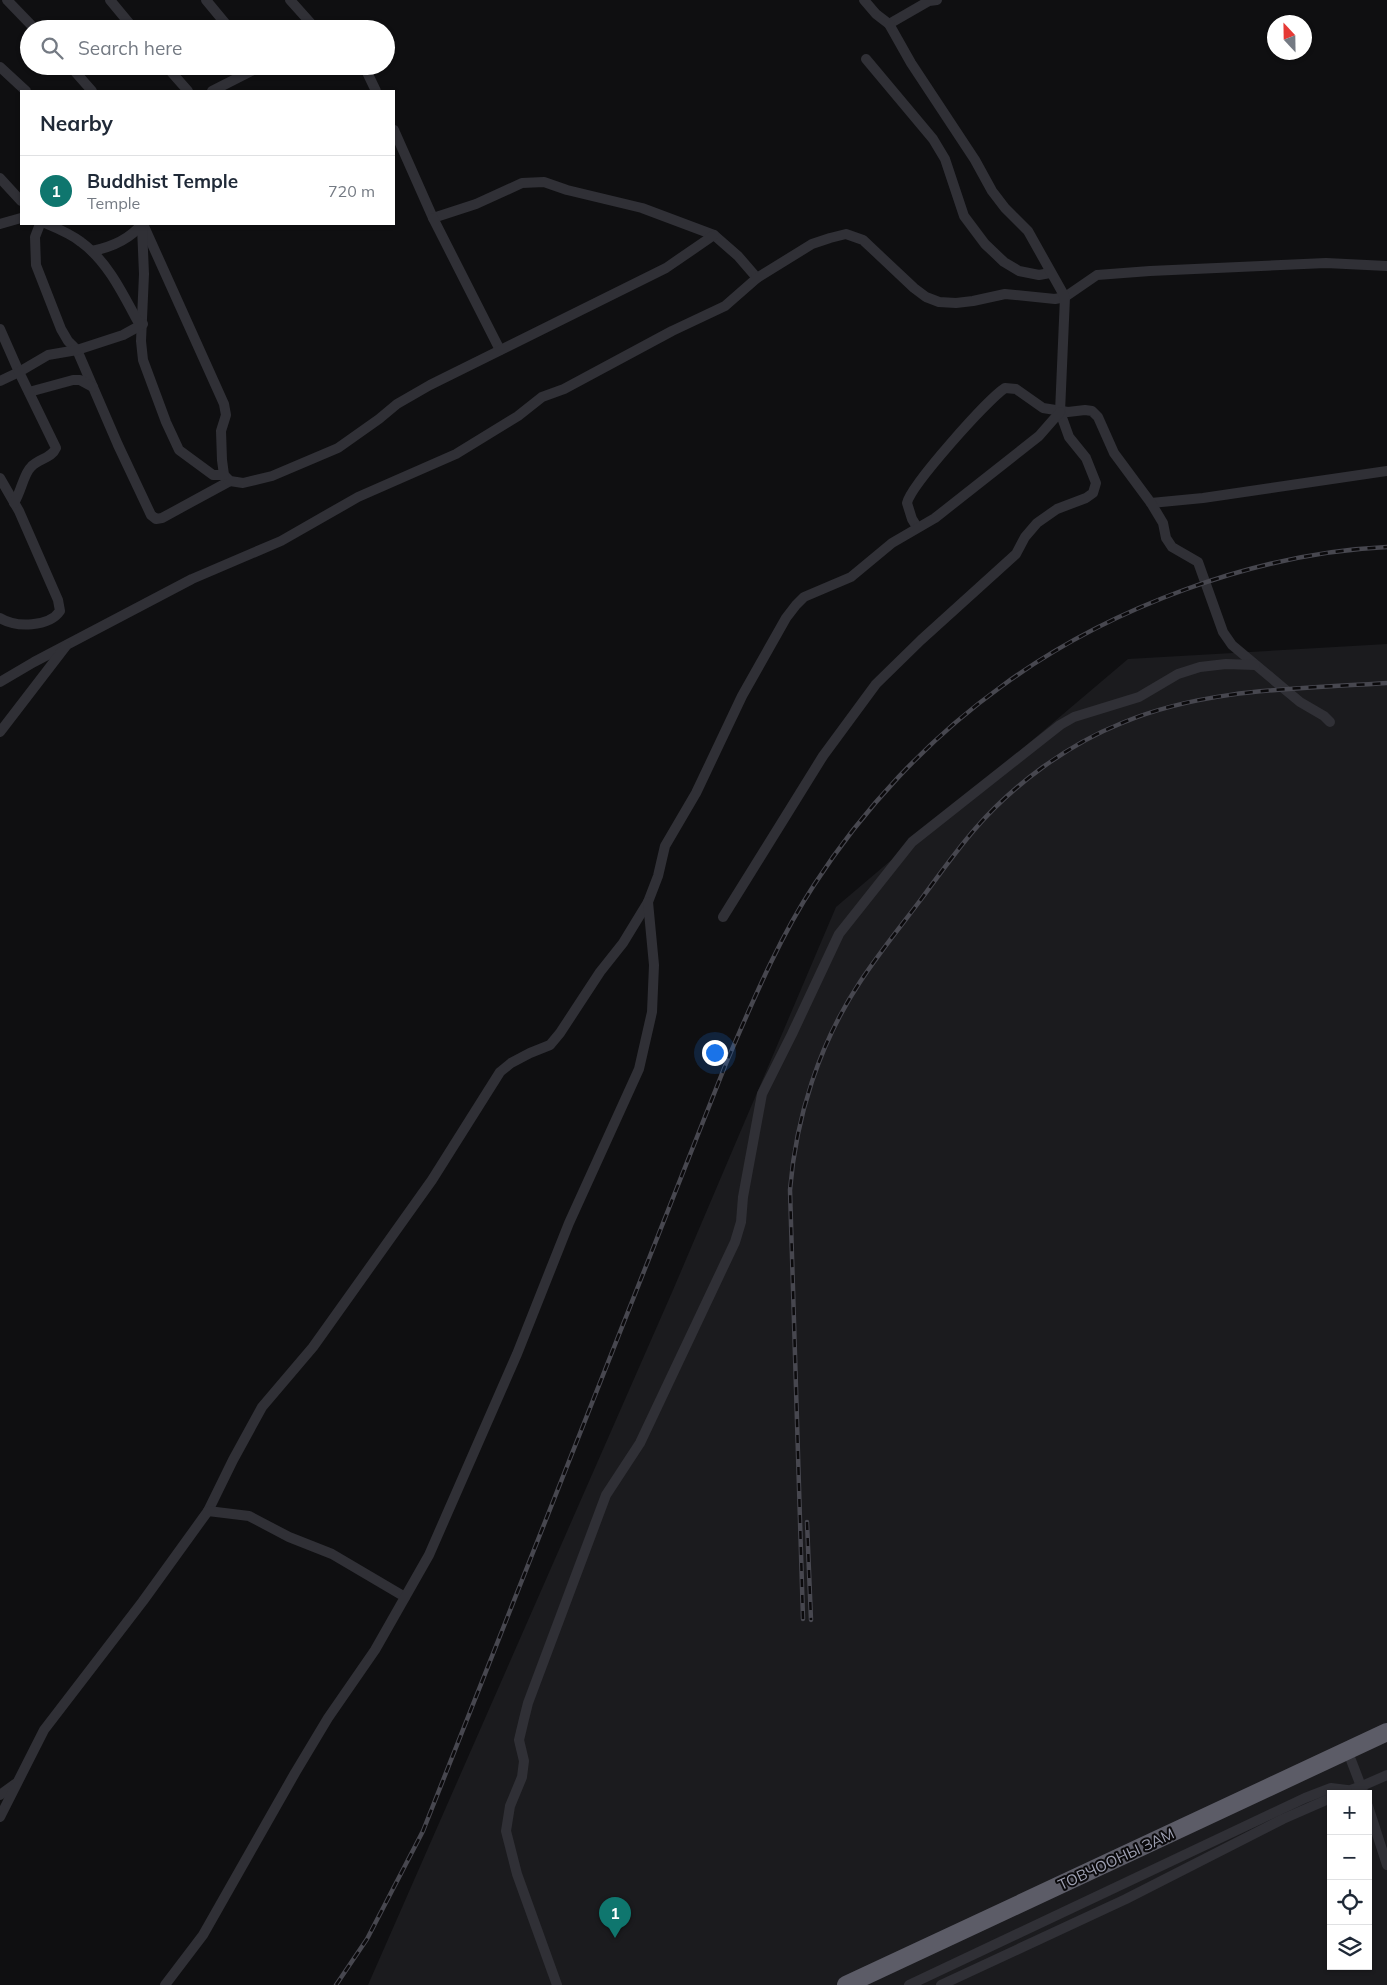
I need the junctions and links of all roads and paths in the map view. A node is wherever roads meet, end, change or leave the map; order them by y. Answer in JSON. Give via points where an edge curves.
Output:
{"nodes":[{"id":1,"x":7,"y":0,"type":"edge"},
{"id":2,"x":110,"y":0,"type":"edge"},
{"id":3,"x":206,"y":0,"type":"edge"},
{"id":4,"x":290,"y":0,"type":"edge"},
{"id":5,"x":864,"y":0,"type":"edge"},
{"id":6,"x":937,"y":0,"type":"edge"},
{"id":7,"x":26,"y":20,"type":"edge"},
{"id":8,"x":127,"y":20,"type":"edge"},
{"id":9,"x":223,"y":20,"type":"edge"},
{"id":10,"x":308,"y":20,"type":"edge"},
{"id":11,"x":888,"y":24,"type":"junction"},
{"id":12,"x":866,"y":59,"type":"dead end"},
{"id":13,"x":0,"y":67,"type":"edge"},
{"id":14,"x":78,"y":75,"type":"edge"},
{"id":15,"x":174,"y":75,"type":"edge"},
{"id":16,"x":243,"y":75,"type":"edge"},
{"id":17,"x":368,"y":75,"type":"edge"},
{"id":18,"x":25,"y":90,"type":"edge"},
{"id":19,"x":91,"y":90,"type":"edge"},
{"id":20,"x":187,"y":90,"type":"edge"},
{"id":21,"x":214,"y":90,"type":"edge"},
{"id":22,"x":376,"y":90,"type":"edge"},
{"id":23,"x":395,"y":132,"type":"edge"},
{"id":24,"x":0,"y":178,"type":"edge"},
{"id":25,"x":20,"y":200,"type":"edge"},
{"id":26,"x":20,"y":218,"type":"edge"},
{"id":27,"x":433,"y":218,"type":"junction"},
{"id":28,"x":0,"y":224,"type":"edge"},
{"id":29,"x":40,"y":225,"type":"edge"},
{"id":30,"x":49,"y":225,"type":"edge"},
{"id":31,"x":141,"y":225,"type":"edge"},
{"id":32,"x":142,"y":225,"type":"edge"},
{"id":33,"x":142,"y":225,"type":"edge"},
{"id":34,"x":714,"y":235,"type":"junction"},
{"id":35,"x":92,"y":251,"type":"junction"},
{"id":36,"x":1387,"y":266,"type":"edge"},
{"id":37,"x":1050,"y":272,"type":"junction"},
{"id":38,"x":756,"y":278,"type":"junction"},
{"id":39,"x":1065,"y":297,"type":"junction"},
{"id":40,"x":143,"y":324,"type":"junction"},
{"id":41,"x":0,"y":329,"type":"edge"},
{"id":42,"x":77,"y":350,"type":"junction"},
{"id":43,"x":500,"y":350,"type":"junction"},
{"id":44,"x":19,"y":372,"type":"junction"},
{"id":45,"x":0,"y":382,"type":"edge"},
{"id":46,"x":93,"y":387,"type":"junction"},
{"id":47,"x":29,"y":392,"type":"junction"},
{"id":48,"x":1060,"y":412,"type":"junction"},
{"id":49,"x":1387,"y":471,"type":"edge"},
{"id":50,"x":0,"y":478,"type":"edge"},
{"id":51,"x":227,"y":478,"type":"junction"},
{"id":52,"x":14,"y":503,"type":"junction"},
{"id":53,"x":1152,"y":503,"type":"junction"},
{"id":54,"x":917,"y":527,"type":"junction"},
{"id":55,"x":0,"y":618,"type":"edge"},
{"id":56,"x":69,"y":644,"type":"junction"},
{"id":57,"x":1255,"y":665,"type":"junction"},
{"id":58,"x":0,"y":682,"type":"edge"},
{"id":59,"x":1330,"y":722,"type":"dead end"},
{"id":60,"x":0,"y":732,"type":"edge"},
{"id":61,"x":648,"y":902,"type":"junction"},
{"id":62,"x":723,"y":917,"type":"dead end"},
{"id":63,"x":208,"y":1511,"type":"junction"},
{"id":64,"x":405,"y":1597,"type":"junction"},
{"id":65,"x":1387,"y":1732,"type":"edge"},
{"id":66,"x":1387,"y":1744,"type":"edge"},
{"id":67,"x":1351,"y":1760,"type":"junction"},
{"id":68,"x":1387,"y":1775,"type":"edge"},
{"id":69,"x":18,"y":1781,"type":"junction"},
{"id":70,"x":1337,"y":1790,"type":"edge"},
{"id":71,"x":1363,"y":1790,"type":"edge"},
{"id":72,"x":0,"y":1795,"type":"edge"},
{"id":73,"x":1327,"y":1800,"type":"edge"},
{"id":74,"x":0,"y":1817,"type":"edge"},
{"id":75,"x":1372,"y":1818,"type":"edge"},
{"id":76,"x":1387,"y":1865,"type":"edge"},
{"id":77,"x":165,"y":1985,"type":"edge"},
{"id":78,"x":557,"y":1985,"type":"edge"},
{"id":79,"x":846,"y":1985,"type":"edge"},
{"id":80,"x":873,"y":1985,"type":"edge"},
{"id":81,"x":909,"y":1985,"type":"edge"},
{"id":82,"x":941,"y":1985,"type":"edge"}],
"edges":[{"from":1,"to":7,"type":"street"},
{"from":2,"to":8,"type":"street"},
{"from":3,"to":9,"type":"street"},
{"from":4,"to":10,"type":"street"},
{"from":5,"to":11,"type":"street"},
{"from":6,"to":11,"type":"street"},
{"from":11,"to":37,"type":"street","via":[[992,191],[1028,232]]},
{"from":12,"to":37,"type":"street","via":[[933,138],[945,159],[964,216],[984,244],[1004,262],[1019,270],[1039,275]]},
{"from":13,"to":18,"type":"street"},
{"from":14,"to":19,"type":"street"},
{"from":15,"to":20,"type":"street"},
{"from":16,"to":21,"type":"street"},
{"from":17,"to":22,"type":"street"},
{"from":23,"to":27,"type":"street"},
{"from":24,"to":25,"type":"street"},
{"from":26,"to":28,"type":"street"},
{"from":27,"to":34,"type":"street","via":[[476,204],[522,183],[544,182],[642,208]]},
{"from":27,"to":43,"type":"street"},
{"from":29,"to":42,"type":"street","via":[[35,238],[36,265],[61,329]]},
{"from":30,"to":35,"type":"street","via":[[72,235]]},
{"from":31,"to":35,"type":"street","via":[[130,237],[115,245]]},
{"from":32,"to":40,"type":"street"},
{"from":33,"to":51,"type":"street","via":[[224,404],[226,415],[221,431]]},
{"from":34,"to":38,"type":"street"},
{"from":34,"to":43,"type":"street","via":[[666,268]]},
{"from":35,"to":40,"type":"street","via":[[116,280],[137,320]]},
{"from":36,"to":39,"type":"street","via":[[1326,263],[1097,275]]},
{"from":37,"to":39,"type":"street"},
{"from":38,"to":39,"type":"street","via":[[812,244],[846,234],[864,240],[914,288],[939,302],[972,301],[1005,294]]},
{"from":38,"to":56,"type":"street","via":[[725,306],[564,389],[542,397],[518,416],[456,454],[358,497],[280,541],[192,580]]},
{"from":39,"to":48,"type":"street"},
{"from":40,"to":42,"type":"street"},
{"from":40,"to":51,"type":"street","via":[[143,360],[180,450],[213,475]]},
{"from":41,"to":44,"type":"street"},
{"from":42,"to":44,"type":"street","via":[[48,355]]},
{"from":42,"to":46,"type":"street"},
{"from":43,"to":51,"type":"street","via":[[397,404],[338,448],[272,476],[243,483]]},
{"from":44,"to":45,"type":"street"},
{"from":44,"to":47,"type":"street"},
{"from":46,"to":47,"type":"street","via":[[73,380]]},
{"from":46,"to":51,"type":"street","via":[[156,519]]},
{"from":47,"to":52,"type":"street","via":[[56,448],[30,467]]},
{"from":48,"to":53,"type":"street","via":[[1092,411],[1098,417],[1114,453]]},
{"from":48,"to":54,"type":"street","via":[[1039,436],[935,518]]},
{"from":48,"to":54,"type":"street","via":[[1043,408],[1010,387],[998,393],[930,468],[908,498]]},
{"from":48,"to":62,"type":"street","via":[[1069,437],[1093,472],[1096,483],[1093,493],[1057,509],[1036,523],[1016,554],[876,684],[823,756]]},
{"from":49,"to":53,"type":"street"},
{"from":50,"to":52,"type":"street"},
{"from":52,"to":55,"type":"street","via":[[60,611],[56,616],[30,625],[16,625]]},
{"from":53,"to":57,"type":"street","via":[[1172,547],[1198,562],[1223,632],[1232,645]]},
{"from":54,"to":61,"type":"street","via":[[851,577],[804,597],[786,618],[742,696],[696,793],[665,846]]},
{"from":56,"to":58,"type":"street"},
{"from":56,"to":60,"type":"street"},
{"from":57,"to":59,"type":"street"},
{"from":57,"to":78,"type":"street","via":[[1200,667],[1178,674],[1139,697],[1093,710],[1060,725],[912,842],[839,934],[762,1094],[735,1242],[640,1443],[606,1495],[528,1703],[520,1740],[524,1761],[522,1777],[510,1806],[506,1831],[517,1874]]},
{"from":61,"to":63,"type":"street","via":[[623,943],[550,1045],[524,1056],[500,1072],[432,1180],[313,1347],[262,1407]]},
{"from":61,"to":64,"type":"street","via":[[654,965],[652,1012],[639,1069],[569,1223],[517,1354],[429,1555]]},
{"from":63,"to":64,"type":"street","via":[[248,1516],[332,1554]]},
{"from":63,"to":69,"type":"street","via":[[44,1730]]},
{"from":64,"to":77,"type":"street","via":[[375,1650],[295,1773],[203,1935]]},
{"from":65,"to":79,"type":"highway","name":"ТОВЧООНЫ ЗАМ"},
{"from":66,"to":67,"type":"highway","name":"ТОВЧООНЫ ЗАМ"},
{"from":67,"to":71,"type":"street"},
{"from":67,"to":80,"type":"highway","name":"ТОВЧООНЫ ЗАМ"},
{"from":68,"to":71,"type":"street"},
{"from":69,"to":72,"type":"street"},
{"from":69,"to":74,"type":"street"},
{"from":70,"to":81,"type":"street","via":[[1331,1788],[1305,1798]]},
{"from":73,"to":82,"type":"street","via":[[1126,1899]]},
{"from":75,"to":76,"type":"street"}]}
